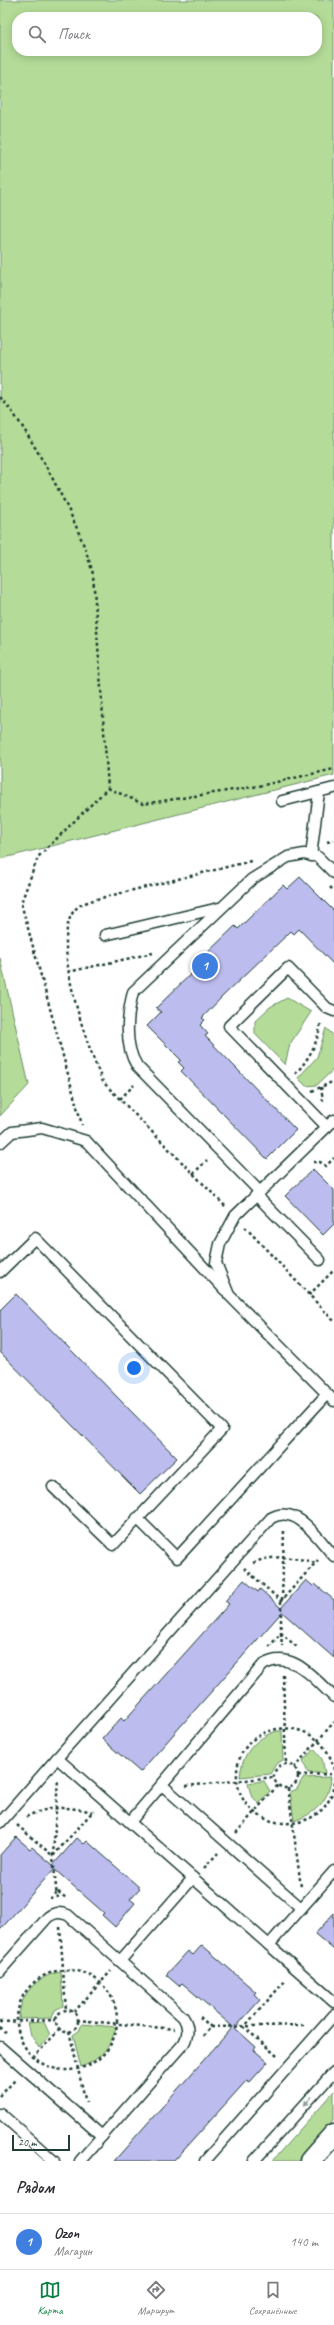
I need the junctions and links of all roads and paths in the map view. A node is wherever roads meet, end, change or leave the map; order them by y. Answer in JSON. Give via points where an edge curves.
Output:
{"nodes":[{"id":1,"x":0,"y":397,"type":"edge"},
{"id":2,"x":334,"y":769,"type":"edge"},
{"id":3,"x":108,"y":788,"type":"junction"},
{"id":4,"x":334,"y":788,"type":"edge"},
{"id":5,"x":319,"y":792,"type":"junction"},
{"id":6,"x":282,"y":801,"type":"dead end"},
{"id":7,"x":334,"y":840,"type":"edge"},
{"id":8,"x":312,"y":851,"type":"junction"},
{"id":9,"x":252,"y":861,"type":"dead end"},
{"id":10,"x":334,"y":873,"type":"edge"},
{"id":11,"x":94,"y":900,"type":"dead end"},
{"id":12,"x":219,"y":908,"type":"junction"},
{"id":13,"x":104,"y":935,"type":"dead end"},
{"id":14,"x":180,"y":946,"type":"junction"},
{"id":15,"x":68,"y":972,"type":"dead end"},
{"id":16,"x":334,"y":1011,"type":"edge"},
{"id":17,"x":321,"y":1020,"type":"dead end"},
{"id":18,"x":284,"y":1082,"type":"junction"},
{"id":19,"x":334,"y":1082,"type":"edge"},
{"id":20,"x":298,"y":1097,"type":"junction"},
{"id":21,"x":330,"y":1123,"type":"edge"},
{"id":22,"x":86,"y":1141,"type":"junction"},
{"id":23,"x":0,"y":1143,"type":"edge"},
{"id":24,"x":334,"y":1158,"type":"edge"},
{"id":25,"x":326,"y":1166,"type":"dead end"},
{"id":26,"x":258,"y":1193,"type":"junction"},
{"id":27,"x":235,"y":1216,"type":"junction"},
{"id":28,"x":320,"y":1260,"type":"dead end"},
{"id":29,"x":334,"y":1270,"type":"edge"},
{"id":30,"x":0,"y":1272,"type":"edge"},
{"id":31,"x":229,"y":1295,"type":"junction"},
{"id":32,"x":309,"y":1295,"type":"junction"},
{"id":33,"x":334,"y":1321,"type":"edge"},
{"id":34,"x":330,"y":1398,"type":"edge"},
{"id":35,"x":53,"y":1487,"type":"dead end"},
{"id":36,"x":284,"y":1513,"type":"junction"},
{"id":37,"x":137,"y":1518,"type":"junction"},
{"id":38,"x":321,"y":1556,"type":"dead end"},
{"id":39,"x":334,"y":1556,"type":"edge"},
{"id":40,"x":283,"y":1557,"type":"junction"},
{"id":41,"x":314,"y":1563,"type":"junction"},
{"id":42,"x":281,"y":1601,"type":"junction"},
{"id":43,"x":282,"y":1659,"type":"junction"},
{"id":44,"x":334,"y":1697,"type":"edge"},
{"id":45,"x":334,"y":1722,"type":"edge"},
{"id":46,"x":285,"y":1727,"type":"junction"},
{"id":47,"x":318,"y":1740,"type":"junction"},
{"id":48,"x":58,"y":1758,"type":"junction"},
{"id":49,"x":286,"y":1765,"type":"junction"},
{"id":50,"x":294,"y":1768,"type":"junction"},
{"id":51,"x":334,"y":1770,"type":"edge"},
{"id":52,"x":334,"y":1774,"type":"edge"},
{"id":53,"x":58,"y":1775,"type":"dead end"},
{"id":54,"x":298,"y":1775,"type":"junction"},
{"id":55,"x":275,"y":1777,"type":"junction"},
{"id":56,"x":238,"y":1780,"type":"junction"},
{"id":57,"x":334,"y":1781,"type":"edge"},
{"id":58,"x":163,"y":1786,"type":"junction"},
{"id":59,"x":288,"y":1788,"type":"junction"},
{"id":60,"x":56,"y":1808,"type":"junction"},
{"id":61,"x":95,"y":1808,"type":"dead end"},
{"id":62,"x":92,"y":1812,"type":"junction"},
{"id":63,"x":130,"y":1822,"type":"junction"},
{"id":64,"x":0,"y":1823,"type":"edge"},
{"id":65,"x":293,"y":1824,"type":"junction"},
{"id":66,"x":53,"y":1856,"type":"junction"},
{"id":67,"x":334,"y":1871,"type":"edge"},
{"id":68,"x":193,"y":1878,"type":"junction"},
{"id":69,"x":57,"y":1891,"type":"junction"},
{"id":70,"x":68,"y":1900,"type":"dead end"},
{"id":71,"x":46,"y":1903,"type":"dead end"},
{"id":72,"x":302,"y":1907,"type":"junction"},
{"id":73,"x":58,"y":1912,"type":"junction"},
{"id":74,"x":269,"y":1945,"type":"junction"},
{"id":75,"x":120,"y":1961,"type":"junction"},
{"id":76,"x":0,"y":1971,"type":"edge"},
{"id":77,"x":63,"y":1971,"type":"junction"},
{"id":78,"x":288,"y":1978,"type":"dead end"},
{"id":79,"x":101,"y":1983,"type":"junction"},
{"id":80,"x":334,"y":2002,"type":"edge"},
{"id":81,"x":66,"y":2010,"type":"junction"},
{"id":82,"x":74,"y":2012,"type":"junction"},
{"id":83,"x":334,"y":2015,"type":"edge"},
{"id":84,"x":200,"y":2016,"type":"dead end"},
{"id":85,"x":56,"y":2020,"type":"junction"},
{"id":86,"x":78,"y":2020,"type":"junction"},
{"id":87,"x":0,"y":2022,"type":"edge"},
{"id":88,"x":17,"y":2022,"type":"junction"},
{"id":89,"x":117,"y":2024,"type":"junction"},
{"id":90,"x":306,"y":2025,"type":"dead end"},
{"id":91,"x":211,"y":2027,"type":"junction"},
{"id":92,"x":244,"y":2027,"type":"junction"},
{"id":93,"x":159,"y":2029,"type":"dead end"},
{"id":94,"x":69,"y":2031,"type":"junction"},
{"id":95,"x":198,"y":2041,"type":"dead end"},
{"id":96,"x":0,"y":2047,"type":"edge"},
{"id":97,"x":282,"y":2060,"type":"dead end"},
{"id":98,"x":78,"y":2069,"type":"junction"},
{"id":99,"x":334,"y":2072,"type":"edge"},
{"id":100,"x":86,"y":2104,"type":"dead end"},
{"id":101,"x":0,"y":2114,"type":"edge"},
{"id":102,"x":334,"y":2134,"type":"edge"},
{"id":103,"x":102,"y":2136,"type":"junction"},
{"id":104,"x":54,"y":2161,"type":"edge"},
{"id":105,"x":80,"y":2161,"type":"edge"},
{"id":106,"x":204,"y":2161,"type":"edge"},
{"id":107,"x":254,"y":2161,"type":"edge"},
{"id":108,"x":310,"y":2161,"type":"edge"}],
"edges":[{"from":1,"to":3,"type":"path","via":[[20,420],[73,516],[93,574]]},
{"from":2,"to":3,"type":"path","via":[[259,786],[143,804]]},
{"from":3,"to":22,"type":"path","via":[[38,857],[21,903]]},
{"from":4,"to":5,"type":"lane"},
{"from":5,"to":6,"type":"lane"},
{"from":5,"to":8,"type":"lane"},
{"from":7,"to":8,"type":"path"},
{"from":8,"to":10,"type":"lane"},
{"from":8,"to":12,"type":"lane","via":[[288,857],[246,882]]},
{"from":9,"to":11,"type":"path"},
{"from":12,"to":13,"type":"lane"},
{"from":12,"to":14,"type":"lane"},
{"from":14,"to":15,"type":"path"},
{"from":14,"to":26,"type":"lane","via":[[133,992],[128,1011],[131,1056],[137,1066]]},
{"from":16,"to":18,"type":"lane","via":[[327,1008],[288,968],[229,1026]]},
{"from":17,"to":18,"type":"path","via":[[311,1055],[299,1070]]},
{"from":18,"to":20,"type":"lane"},
{"from":19,"to":20,"type":"path"},
{"from":20,"to":21,"type":"lane"},
{"from":21,"to":26,"type":"lane"},
{"from":22,"to":23,"type":"lane","via":[[42,1128],[12,1132]]},
{"from":22,"to":31,"type":"lane"},
{"from":24,"to":25,"type":"path"},
{"from":26,"to":27,"type":"lane"},
{"from":26,"to":28,"type":"lane"},
{"from":27,"to":31,"type":"lane","via":[[220,1244],[216,1263]]},
{"from":27,"to":32,"type":"path"},
{"from":29,"to":32,"type":"path"},
{"from":30,"to":37,"type":"lane","via":[[35,1238],[222,1429]]},
{"from":31,"to":34,"type":"lane"},
{"from":32,"to":33,"type":"path"},
{"from":34,"to":37,"type":"lane","via":[[177,1558]]},
{"from":35,"to":37,"type":"lane","via":[[113,1545]]},
{"from":36,"to":39,"type":"lane","via":[[297,1517]]},
{"from":36,"to":40,"type":"path"},
{"from":36,"to":48,"type":"lane","via":[[271,1518]]},
{"from":38,"to":41,"type":"path"},
{"from":40,"to":41,"type":"path"},
{"from":40,"to":42,"type":"path"},
{"from":40,"to":42,"type":"path","via":[[269,1558],[242,1567]]},
{"from":41,"to":42,"type":"path"},
{"from":42,"to":43,"type":"path"},
{"from":43,"to":44,"type":"lane","via":[[295,1662]]},
{"from":43,"to":46,"type":"path"},
{"from":43,"to":58,"type":"lane","via":[[263,1665]]},
{"from":45,"to":47,"type":"path"},
{"from":46,"to":47,"type":"path","via":[[300,1730]]},
{"from":46,"to":49,"type":"path"},
{"from":46,"to":56,"type":"path","via":[[266,1732],[248,1746],[238,1767]]},
{"from":47,"to":50,"type":"path"},
{"from":47,"to":51,"type":"path","via":[[327,1751]]},
{"from":48,"to":63,"type":"lane"},
{"from":48,"to":64,"type":"lane"},
{"from":49,"to":50,"type":"path"},
{"from":49,"to":55,"type":"path","via":[[279,1767]]},
{"from":50,"to":54,"type":"path"},
{"from":52,"to":54,"type":"path"},
{"from":53,"to":60,"type":"path"},
{"from":54,"to":59,"type":"path","via":[[297,1782]]},
{"from":55,"to":56,"type":"path"},
{"from":55,"to":59,"type":"path","via":[[278,1785]]},
{"from":56,"to":58,"type":"path"},
{"from":56,"to":65,"type":"path","via":[[244,1801],[258,1815],[272,1822]]},
{"from":57,"to":65,"type":"path","via":[[324,1806],[306,1820]]},
{"from":58,"to":63,"type":"lane"},
{"from":58,"to":72,"type":"lane"},
{"from":59,"to":65,"type":"path"},
{"from":60,"to":62,"type":"path"},
{"from":60,"to":66,"type":"path"},
{"from":60,"to":66,"type":"path","via":[[28,1816],[16,1823]]},
{"from":61,"to":62,"type":"path"},
{"from":62,"to":66,"type":"path"},
{"from":63,"to":68,"type":"lane"},
{"from":65,"to":72,"type":"path"},
{"from":66,"to":69,"type":"path"},
{"from":67,"to":72,"type":"lane"},
{"from":68,"to":74,"type":"lane"},
{"from":68,"to":75,"type":"lane"},
{"from":69,"to":70,"type":"path"},
{"from":69,"to":71,"type":"path"},
{"from":69,"to":73,"type":"path"},
{"from":72,"to":74,"type":"lane"},
{"from":73,"to":75,"type":"lane","via":[[68,1915]]},
{"from":73,"to":76,"type":"lane","via":[[48,1917]]},
{"from":73,"to":77,"type":"path"},
{"from":74,"to":80,"type":"lane"},
{"from":75,"to":79,"type":"path"},
{"from":75,"to":103,"type":"lane","via":[[183,2017],[188,2029],[184,2043]]},
{"from":77,"to":79,"type":"path","via":[[79,1972]]},
{"from":77,"to":81,"type":"path"},
{"from":77,"to":88,"type":"path","via":[[44,1976],[34,1983],[20,2003]]},
{"from":78,"to":92,"type":"path"},
{"from":79,"to":82,"type":"path"},
{"from":79,"to":89,"type":"path","via":[[114,2002]]},
{"from":81,"to":82,"type":"path"},
{"from":81,"to":85,"type":"path","via":[[59,2013]]},
{"from":82,"to":86,"type":"path"},
{"from":83,"to":106,"type":"lane"},
{"from":84,"to":91,"type":"path"},
{"from":85,"to":88,"type":"path"},
{"from":85,"to":94,"type":"path","via":[[60,2029]]},
{"from":86,"to":89,"type":"path"},
{"from":86,"to":94,"type":"path","via":[[75,2028]]},
{"from":87,"to":88,"type":"path"},
{"from":88,"to":98,"type":"path","via":[[20,2038],[34,2058],[55,2069]]},
{"from":89,"to":93,"type":"path"},
{"from":89,"to":98,"type":"path","via":[[109,2049],[91,2065]]},
{"from":90,"to":92,"type":"path"},
{"from":91,"to":92,"type":"path"},
{"from":91,"to":95,"type":"path"},
{"from":92,"to":97,"type":"path"},
{"from":94,"to":98,"type":"path"},
{"from":96,"to":103,"type":"lane"},
{"from":98,"to":100,"type":"path"},
{"from":99,"to":107,"type":"lane","one_way":true},
{"from":101,"to":104,"type":"lane"},
{"from":102,"to":108,"type":"street"},
{"from":103,"to":105,"type":"lane"}]}
